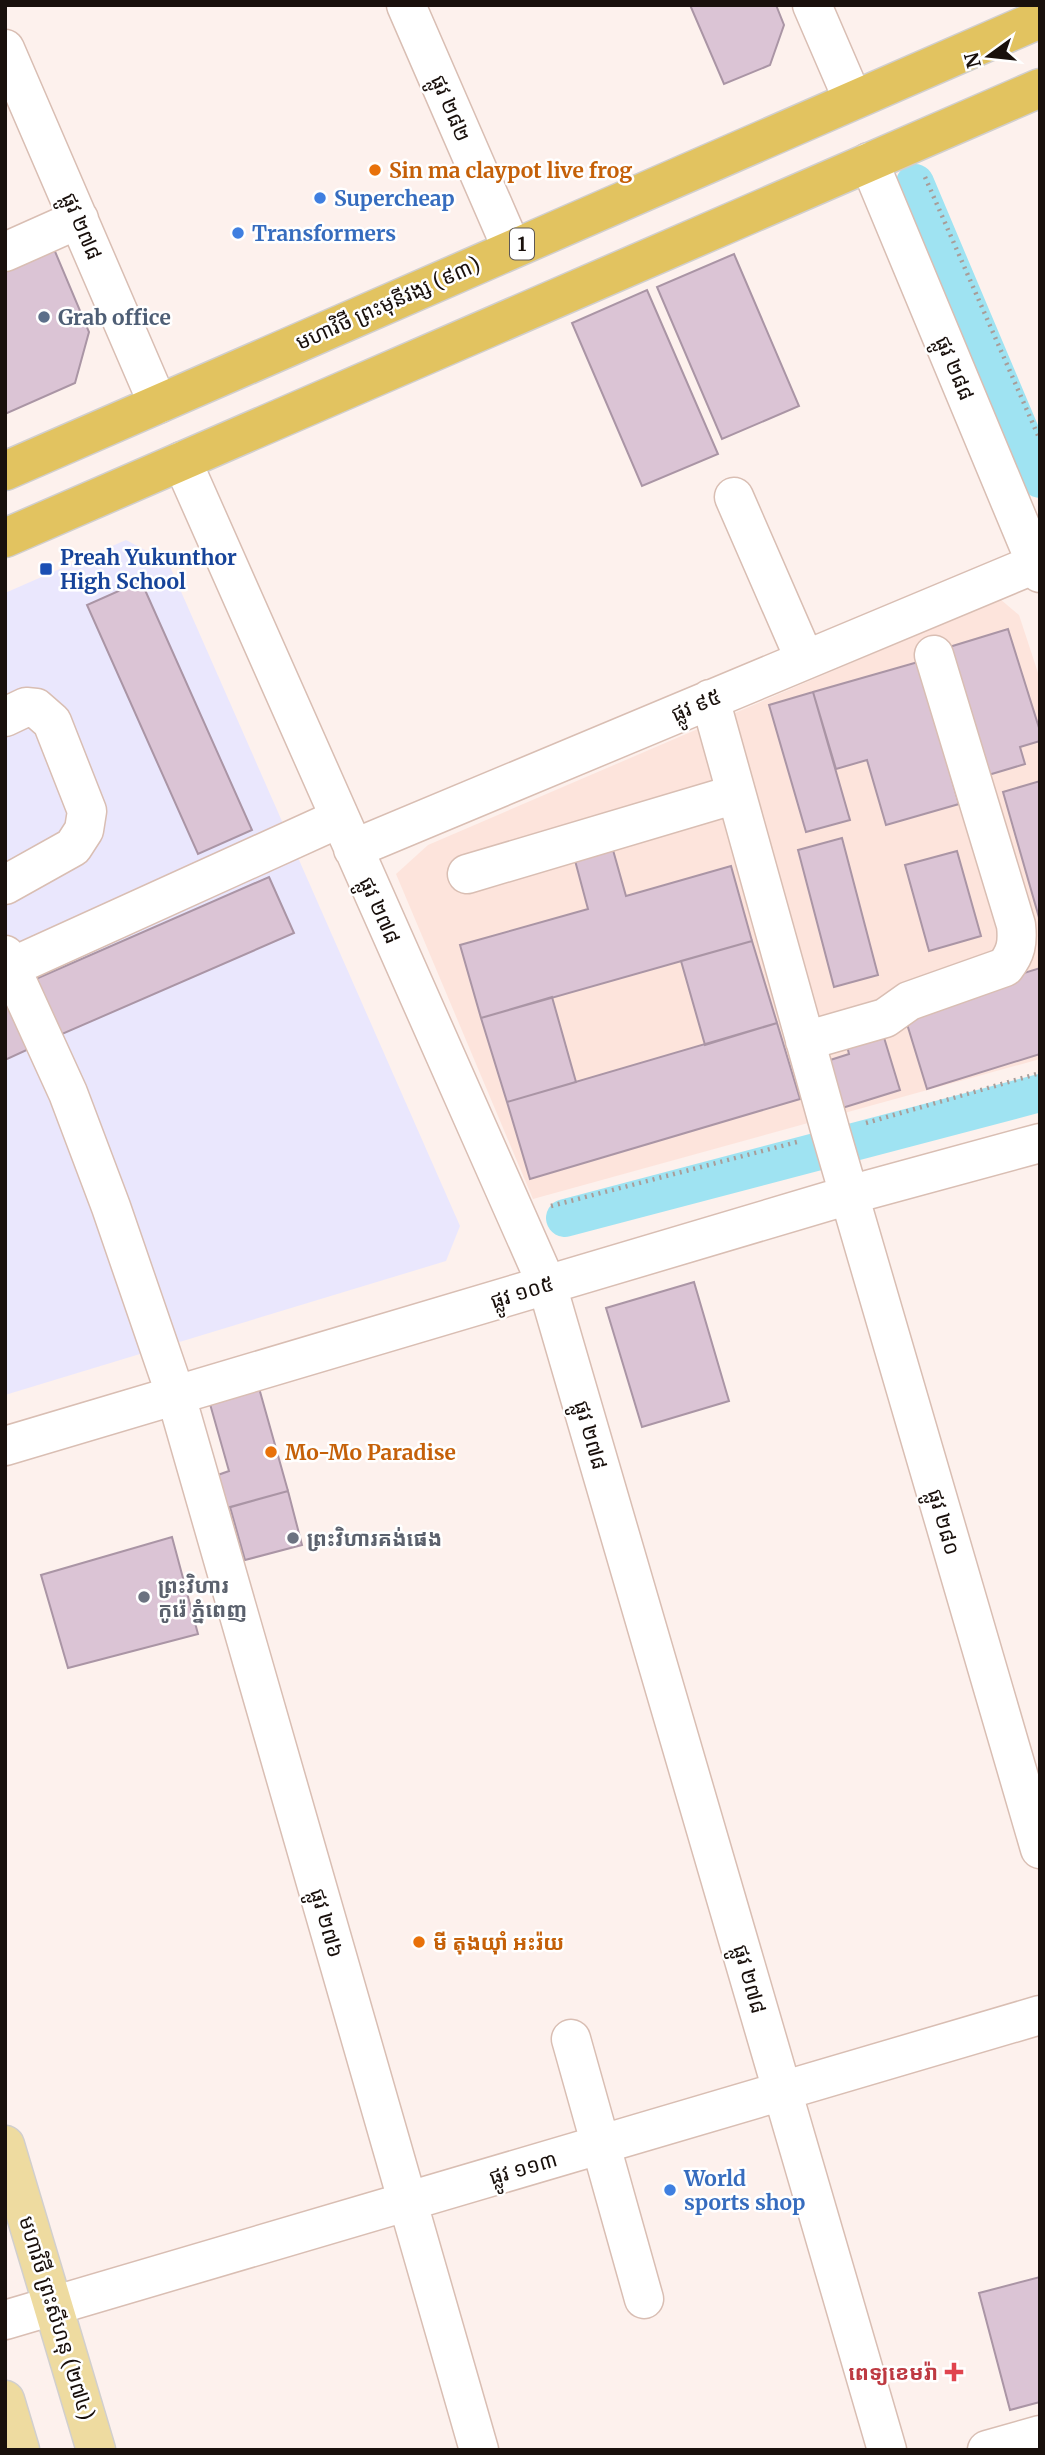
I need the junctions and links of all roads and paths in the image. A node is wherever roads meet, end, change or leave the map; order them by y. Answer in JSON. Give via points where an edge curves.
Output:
{"nodes":[{"id":1,"x":406,"y":5,"type":"edge"},
{"id":2,"x":812,"y":5,"type":"edge"},
{"id":3,"x":1040,"y":19,"type":"edge"},
{"id":4,"x":5,"y":49,"type":"edge"},
{"id":5,"x":1040,"y":88,"type":"edge"},
{"id":6,"x":853,"y":100,"type":"junction"},
{"id":7,"x":911,"y":144,"type":"junction"},
{"id":8,"x":869,"y":162,"type":"junction"},
{"id":9,"x":79,"y":219,"type":"junction"},
{"id":10,"x":512,"y":249,"type":"junction"},
{"id":11,"x":5,"y":252,"type":"edge"},
{"id":12,"x":158,"y":404,"type":"junction"},
{"id":13,"x":1040,"y":440,"type":"edge"},
{"id":14,"x":182,"y":461,"type":"junction"},
{"id":15,"x":5,"y":471,"type":"edge"},
{"id":16,"x":734,"y":497,"type":"dead end"},
{"id":17,"x":5,"y":538,"type":"edge"},
{"id":18,"x":1039,"y":566,"type":"edge"},
{"id":19,"x":934,"y":654,"type":"dead end"},
{"id":20,"x":805,"y":660,"type":"junction"},
{"id":21,"x":710,"y":699,"type":"junction"},
{"id":22,"x":5,"y":717,"type":"edge"},
{"id":23,"x":736,"y":794,"type":"junction"},
{"id":24,"x":346,"y":834,"type":"junction"},
{"id":25,"x":467,"y":874,"type":"dead end"},
{"id":26,"x":5,"y":885,"type":"edge"},
{"id":27,"x":7,"y":964,"type":"edge"},
{"id":28,"x":805,"y":1041,"type":"junction"},
{"id":29,"x":1040,"y":1073,"type":"edge"},
{"id":30,"x":1040,"y":1143,"type":"edge"},
{"id":31,"x":840,"y":1163,"type":"junction"},
{"id":32,"x":516,"y":1215,"type":"junction"},
{"id":33,"x":547,"y":1285,"type":"junction"},
{"id":34,"x":176,"y":1396,"type":"junction"},
{"id":35,"x":5,"y":1446,"type":"edge"},
{"id":36,"x":1040,"y":1849,"type":"edge"},
{"id":37,"x":1040,"y":2015,"type":"edge"},
{"id":38,"x":571,"y":2039,"type":"dead end"},
{"id":39,"x":782,"y":2091,"type":"junction"},
{"id":40,"x":601,"y":2145,"type":"junction"},
{"id":41,"x":5,"y":2146,"type":"edge"},
{"id":42,"x":406,"y":2202,"type":"junction"},
{"id":43,"x":644,"y":2299,"type":"dead end"},
{"id":44,"x":54,"y":2306,"type":"junction"},
{"id":45,"x":5,"y":2320,"type":"edge"},
{"id":46,"x":5,"y":2400,"type":"edge"},
{"id":47,"x":1040,"y":2435,"type":"edge"},
{"id":48,"x":20,"y":2450,"type":"edge"},
{"id":49,"x":96,"y":2450,"type":"edge"},
{"id":50,"x":479,"y":2450,"type":"edge"},
{"id":51,"x":887,"y":2450,"type":"edge"},
{"id":52,"x":987,"y":2450,"type":"edge"}],
"edges":[{"from":1,"to":10,"type":"street","name":"ផ្លូវ ២៨២"},
{"from":2,"to":6,"type":"street"},
{"from":3,"to":6,"type":"highway","name":"មហាវិថី ព្រះមុនីវង្ស (៩៣)","number":"1"},
{"from":4,"to":9,"type":"street","name":"ផ្លូវ ២៧៨"},
{"from":5,"to":7,"type":"highway"},
{"from":6,"to":10,"type":"highway","name":"មហាវិថី ព្រះមុនីវង្ស (៩៣)","number":"1"},
{"from":7,"to":8,"type":"highway"},
{"from":7,"to":13,"type":"path"},
{"from":8,"to":14,"type":"highway"},
{"from":8,"to":18,"type":"street","name":"ផ្លូវ ២៨៨"},
{"from":9,"to":11,"type":"street"},
{"from":9,"to":12,"type":"street","name":"ផ្លូវ ២៧៨"},
{"from":10,"to":12,"type":"highway","name":"មហាវិថី ព្រះមុនីវង្ស (៩៣)","number":"1"},
{"from":12,"to":15,"type":"highway","name":"មហាវិថី ព្រះមុនីវង្ស (៩៣)","number":"1"},
{"from":14,"to":17,"type":"highway"},
{"from":14,"to":24,"type":"street","name":"ផ្លូវ ២៧៨"},
{"from":16,"to":20,"type":"street"},
{"from":18,"to":20,"type":"street","name":"ផ្លូវ ៩៥"},
{"from":19,"to":28,"type":"street","via":[[1016,926],[1013,956],[1005,967],[909,1002],[885,1018]]},
{"from":20,"to":21,"type":"street","name":"ផ្លូវ ៩៥"},
{"from":21,"to":23,"type":"street","name":"ផ្លូវ ២៨០"},
{"from":21,"to":24,"type":"street","name":"ផ្លូវ ៩៥"},
{"from":22,"to":26,"type":"street","via":[[36,708],[52,722],[87,811],[84,830],[73,846]]},
{"from":23,"to":25,"type":"street"},
{"from":23,"to":28,"type":"street","name":"ផ្លូវ ២៨០"},
{"from":24,"to":27,"type":"street","name":"ផ្លូវ ៩៥"},
{"from":24,"to":32,"type":"street","name":"ផ្លូវ ២៧៨"},
{"from":27,"to":34,"type":"street","name":"ផ្លូវ ២៧៦","via":[[68,1093]]},
{"from":28,"to":31,"type":"street","name":"ផ្លូវ ២៨០"},
{"from":29,"to":31,"type":"path"},
{"from":30,"to":31,"type":"street","name":"ផ្លូវ ១០៥"},
{"from":31,"to":32,"type":"path"},
{"from":31,"to":33,"type":"street","name":"ផ្លូវ ១០៥"},
{"from":31,"to":36,"type":"street","name":"ផ្លូវ ២៨០"},
{"from":32,"to":33,"type":"street","name":"ផ្លូវ ២៧៨"},
{"from":33,"to":34,"type":"street","name":"ផ្លូវ ១០៥"},
{"from":33,"to":39,"type":"street","name":"ផ្លូវ ២៧៨"},
{"from":34,"to":35,"type":"street","name":"ផ្លូវ ១០៥"},
{"from":34,"to":42,"type":"street","name":"ផ្លូវ ២៧៦"},
{"from":37,"to":39,"type":"street","name":"ផ្លូវ ១១៣"},
{"from":38,"to":40,"type":"street"},
{"from":39,"to":40,"type":"street","name":"ផ្លូវ ១១៣"},
{"from":39,"to":51,"type":"street","name":"ផ្លូវ ២៧៨"},
{"from":40,"to":42,"type":"street","name":"ផ្លូវ ១១៣"},
{"from":40,"to":43,"type":"street"},
{"from":41,"to":44,"type":"main road","name":"មហាវិថី ព្រះសីហនុ (២៧៤)"},
{"from":42,"to":44,"type":"street","name":"ផ្លូវ ១១៣"},
{"from":42,"to":50,"type":"street","name":"ផ្លូវ ២៧៦"},
{"from":44,"to":45,"type":"street","name":"ផ្លូវ ១១៣"},
{"from":44,"to":49,"type":"main road","name":"មហាវិថី ព្រះសីហនុ (២៧៤)"},
{"from":46,"to":48,"type":"main road"},
{"from":47,"to":52,"type":"street"}]}
